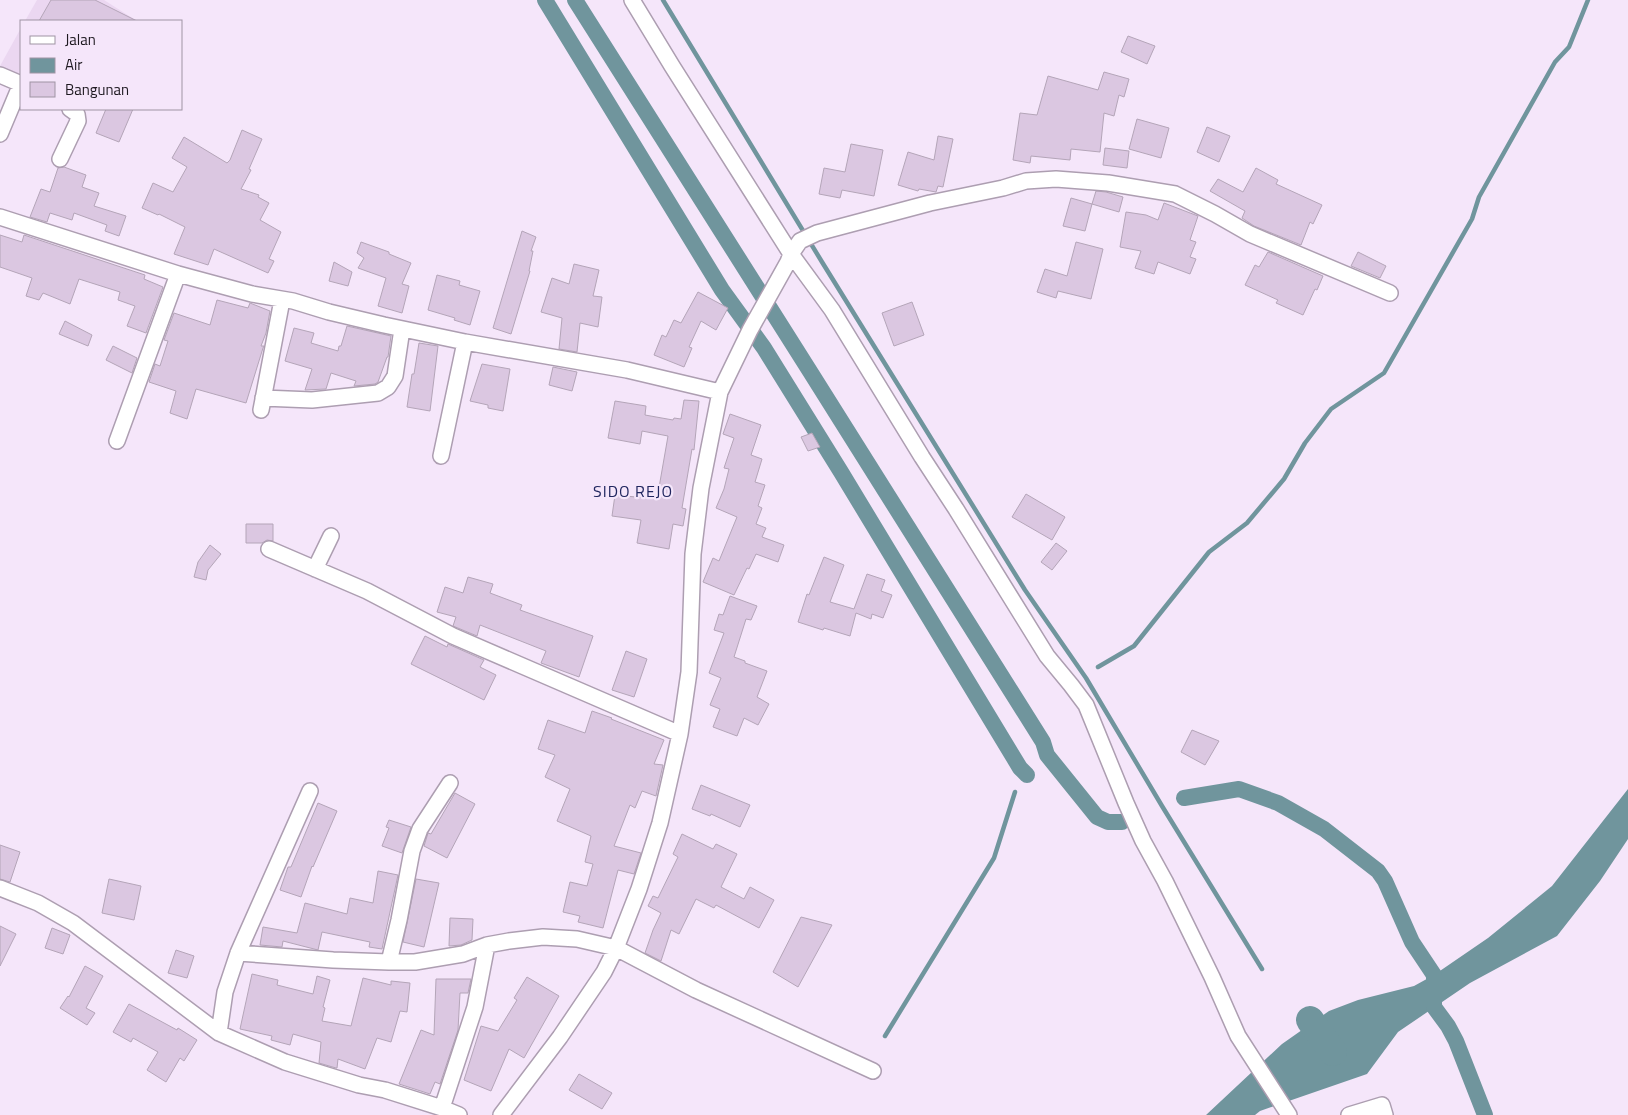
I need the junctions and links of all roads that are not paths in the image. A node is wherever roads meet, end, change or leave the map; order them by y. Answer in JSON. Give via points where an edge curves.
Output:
{"nodes":[{"id":1,"x":632,"y":0,"type":"edge"},
{"id":2,"x":0,"y":75,"type":"edge"},
{"id":3,"x":20,"y":84,"type":"edge"},
{"id":4,"x":20,"y":86,"type":"edge"},
{"id":5,"x":71,"y":110,"type":"edge"},
{"id":6,"x":0,"y":134,"type":"edge"},
{"id":7,"x":60,"y":159,"type":"dead end"},
{"id":8,"x":0,"y":217,"type":"edge"},
{"id":9,"x":791,"y":254,"type":"junction"},
{"id":10,"x":178,"y":274,"type":"junction"},
{"id":11,"x":1390,"y":293,"type":"dead end"},
{"id":12,"x":282,"y":300,"type":"junction"},
{"id":13,"x":402,"y":329,"type":"junction"},
{"id":14,"x":465,"y":342,"type":"junction"},
{"id":15,"x":720,"y":392,"type":"junction"},
{"id":16,"x":118,"y":441,"type":"dead end"},
{"id":17,"x":441,"y":456,"type":"dead end"},
{"id":18,"x":331,"y":536,"type":"dead end"},
{"id":19,"x":269,"y":549,"type":"dead end"},
{"id":20,"x":315,"y":569,"type":"junction"},
{"id":21,"x":680,"y":734,"type":"junction"},
{"id":22,"x":450,"y":783,"type":"dead end"},
{"id":23,"x":310,"y":791,"type":"dead end"},
{"id":24,"x":0,"y":888,"type":"edge"},
{"id":25,"x":487,"y":945,"type":"junction"},
{"id":26,"x":616,"y":948,"type":"junction"},
{"id":27,"x":238,"y":953,"type":"junction"},
{"id":28,"x":389,"y":962,"type":"junction"},
{"id":29,"x":219,"y":1033,"type":"junction"},
{"id":30,"x":873,"y":1071,"type":"dead end"},
{"id":31,"x":442,"y":1108,"type":"junction"},
{"id":32,"x":459,"y":1115,"type":"edge"},
{"id":33,"x":500,"y":1115,"type":"edge"},
{"id":34,"x":1289,"y":1115,"type":"edge"},
{"id":35,"x":1349,"y":1115,"type":"edge"},
{"id":36,"x":1385,"y":1115,"type":"edge"}],
"edges":[{"from":1,"to":9,"type":"street"},
{"from":2,"to":3,"type":"street"},
{"from":4,"to":6,"type":"street"},
{"from":5,"to":7,"type":"street","via":[[77,114],[78,121]]},
{"from":8,"to":10,"type":"street"},
{"from":9,"to":11,"type":"street","via":[[800,241],[817,233],[1026,181],[1108,183],[1175,194],[1250,234]]},
{"from":9,"to":15,"type":"street"},
{"from":9,"to":34,"type":"street","via":[[832,310],[1046,656],[1086,705],[1143,841],[1186,923],[1238,1036]]},
{"from":10,"to":12,"type":"street"},
{"from":10,"to":16,"type":"street"},
{"from":12,"to":13,"type":"street"},
{"from":12,"to":13,"type":"street","via":[[262,404],[378,393],[388,387],[395,376]]},
{"from":13,"to":14,"type":"street"},
{"from":14,"to":15,"type":"street","via":[[627,370]]},
{"from":14,"to":17,"type":"street"},
{"from":15,"to":21,"type":"street","via":[[701,488],[693,554],[689,672]]},
{"from":18,"to":20,"type":"street"},
{"from":19,"to":20,"type":"street"},
{"from":20,"to":21,"type":"street","via":[[367,591],[453,636]]},
{"from":21,"to":26,"type":"street","via":[[660,823],[640,889]]},
{"from":22,"to":28,"type":"street","via":[[420,830],[412,851]]},
{"from":23,"to":27,"type":"street"},
{"from":24,"to":29,"type":"street","via":[[38,903],[73,923]]},
{"from":25,"to":26,"type":"street","via":[[543,937],[577,939]]},
{"from":25,"to":28,"type":"street","via":[[440,958]]},
{"from":25,"to":31,"type":"street","via":[[475,1007]]},
{"from":26,"to":30,"type":"street","via":[[696,990]]},
{"from":26,"to":33,"type":"street","via":[[604,972],[560,1037]]},
{"from":27,"to":28,"type":"street"},
{"from":27,"to":29,"type":"street","via":[[225,992]]},
{"from":29,"to":31,"type":"street","via":[[285,1062]]},
{"from":31,"to":32,"type":"street"},
{"from":35,"to":36,"type":"street","via":[[1382,1105]]}]}
